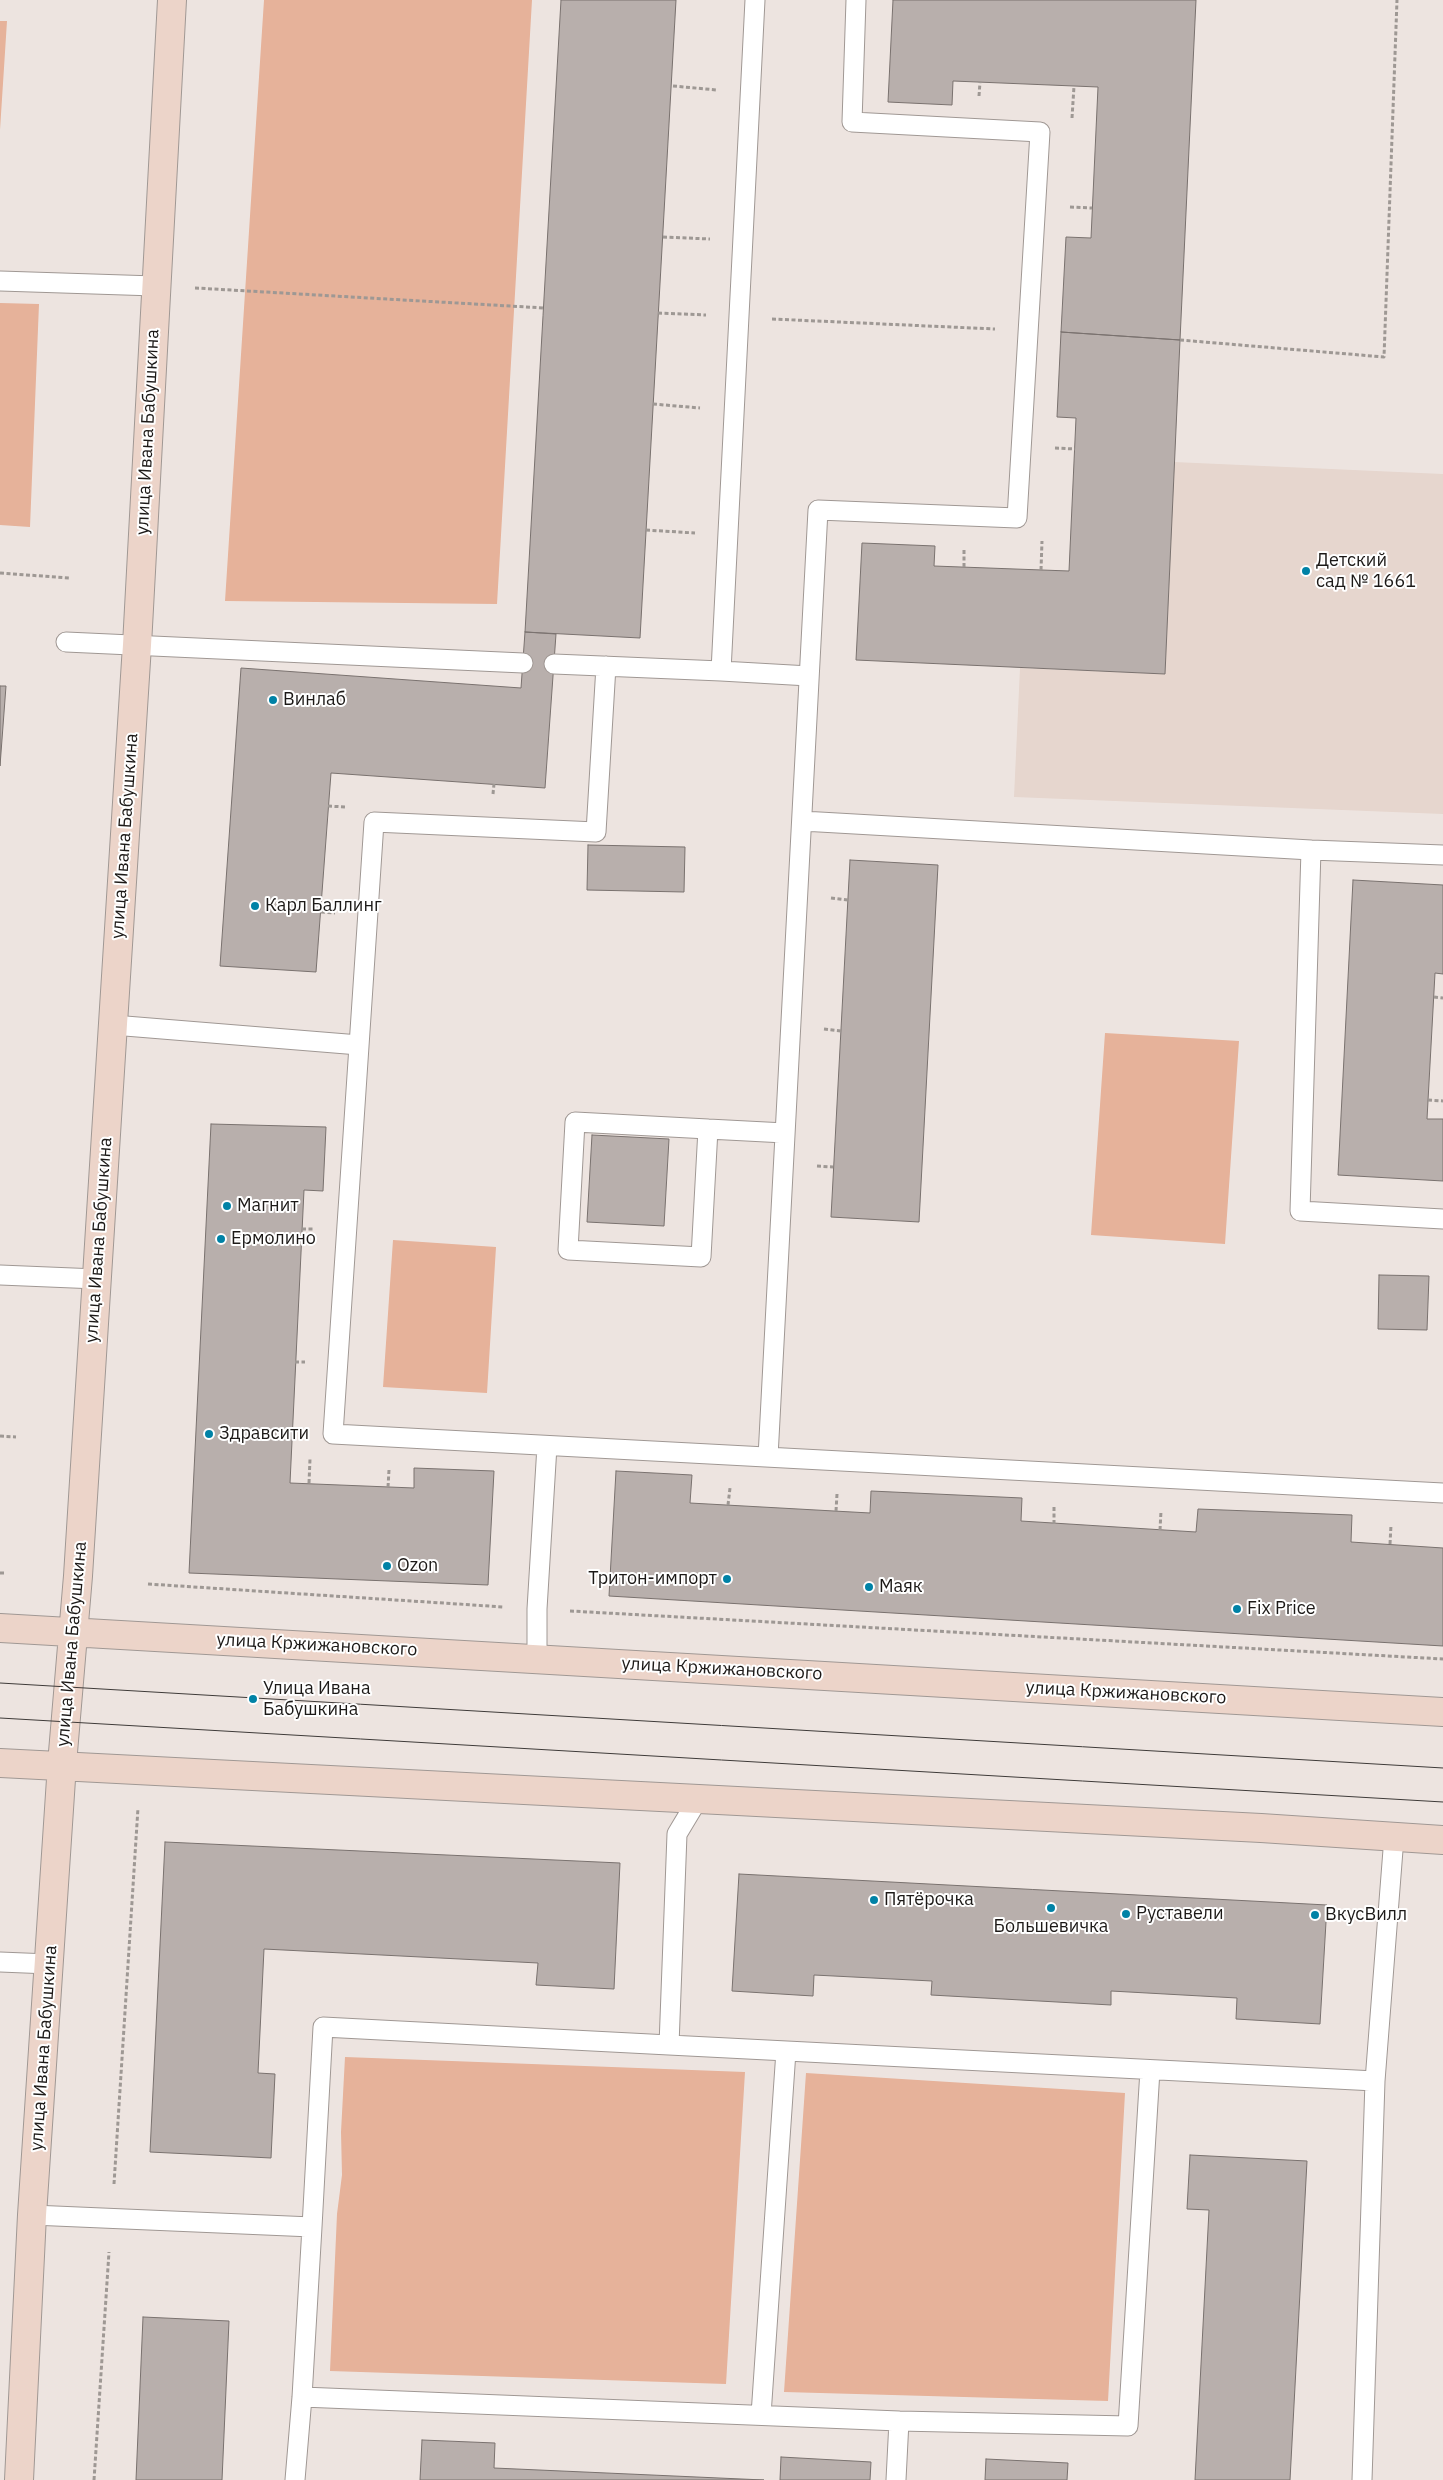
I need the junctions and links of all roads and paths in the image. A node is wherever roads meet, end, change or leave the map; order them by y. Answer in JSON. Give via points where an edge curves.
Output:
{"nodes":[{"id":1,"x":172,"y":0,"type":"edge"},
{"id":2,"x":755,"y":0,"type":"edge"},
{"id":3,"x":856,"y":0,"type":"edge"},
{"id":4,"x":1397,"y":0,"type":"edge"},
{"id":5,"x":673,"y":86,"type":"dead end"},
{"id":6,"x":751,"y":92,"type":"junction"},
{"id":7,"x":663,"y":237,"type":"dead end"},
{"id":8,"x":744,"y":240,"type":"junction"},
{"id":9,"x":0,"y":281,"type":"edge"},
{"id":10,"x":155,"y":286,"type":"junction"},
{"id":11,"x":544,"y":308,"type":"dead end"},
{"id":12,"x":658,"y":313,"type":"dead end"},
{"id":13,"x":740,"y":317,"type":"junction"},
{"id":14,"x":1028,"y":331,"type":"junction"},
{"id":15,"x":1180,"y":340,"type":"dead end"},
{"id":16,"x":654,"y":404,"type":"dead end"},
{"id":17,"x":735,"y":410,"type":"junction"},
{"id":18,"x":646,"y":530,"type":"dead end"},
{"id":19,"x":728,"y":536,"type":"junction"},
{"id":20,"x":0,"y":573,"type":"edge"},
{"id":21,"x":69,"y":578,"type":"dead end"},
{"id":22,"x":66,"y":642,"type":"dead end"},
{"id":23,"x":137,"y":645,"type":"junction"},
{"id":24,"x":523,"y":663,"type":"dead end"},
{"id":25,"x":554,"y":664,"type":"dead end"},
{"id":26,"x":606,"y":666,"type":"junction"},
{"id":27,"x":721,"y":671,"type":"junction"},
{"id":28,"x":809,"y":676,"type":"junction"},
{"id":29,"x":802,"y":821,"type":"junction"},
{"id":30,"x":1311,"y":850,"type":"junction"},
{"id":31,"x":1443,"y":855,"type":"edge"},
{"id":32,"x":1434,"y":997,"type":"dead end"},
{"id":33,"x":1443,"y":998,"type":"edge"},
{"id":34,"x":113,"y":1025,"type":"junction"},
{"id":35,"x":359,"y":1045,"type":"junction"},
{"id":36,"x":1428,"y":1100,"type":"dead end"},
{"id":37,"x":1443,"y":1100,"type":"edge"},
{"id":38,"x":708,"y":1129,"type":"junction"},
{"id":39,"x":785,"y":1133,"type":"junction"},
{"id":40,"x":1443,"y":1219,"type":"edge"},
{"id":41,"x":0,"y":1275,"type":"edge"},
{"id":42,"x":96,"y":1279,"type":"junction"},
{"id":43,"x":0,"y":1436,"type":"edge"},
{"id":44,"x":16,"y":1437,"type":"dead end"},
{"id":45,"x":547,"y":1446,"type":"junction"},
{"id":46,"x":768,"y":1457,"type":"junction"},
{"id":47,"x":1443,"y":1493,"type":"edge"},
{"id":48,"x":0,"y":1573,"type":"edge"},
{"id":49,"x":6,"y":1573,"type":"dead end"},
{"id":50,"x":148,"y":1584,"type":"dead end"},
{"id":51,"x":537,"y":1609,"type":"junction"},
{"id":52,"x":0,"y":1628,"type":"edge"},
{"id":53,"x":74,"y":1631,"type":"junction"},
{"id":54,"x":537,"y":1657,"type":"junction"},
{"id":55,"x":1443,"y":1660,"type":"edge"},
{"id":56,"x":1443,"y":1712,"type":"edge"},
{"id":57,"x":0,"y":1762,"type":"edge"},
{"id":58,"x":62,"y":1764,"type":"junction"},
{"id":59,"x":698,"y":1799,"type":"junction"},
{"id":60,"x":138,"y":1800,"type":"dead end"},
{"id":61,"x":1394,"y":1837,"type":"junction"},
{"id":62,"x":1443,"y":1840,"type":"edge"},
{"id":63,"x":0,"y":1962,"type":"edge"},
{"id":64,"x":50,"y":1964,"type":"junction"},
{"id":65,"x":669,"y":2045,"type":"junction"},
{"id":66,"x":786,"y":2051,"type":"junction"},
{"id":67,"x":1150,"y":2070,"type":"junction"},
{"id":68,"x":1374,"y":2081,"type":"junction"},
{"id":69,"x":32,"y":2215,"type":"junction"},
{"id":70,"x":111,"y":2219,"type":"junction"},
{"id":71,"x":312,"y":2227,"type":"junction"},
{"id":72,"x":302,"y":2397,"type":"junction"},
{"id":73,"x":761,"y":2415,"type":"junction"},
{"id":74,"x":899,"y":2421,"type":"junction"},
{"id":75,"x":19,"y":2480,"type":"edge"},
{"id":76,"x":94,"y":2480,"type":"edge"},
{"id":77,"x":295,"y":2480,"type":"edge"},
{"id":78,"x":896,"y":2480,"type":"edge"},
{"id":79,"x":1362,"y":2480,"type":"edge"}],
"edges":[{"from":1,"to":10,"type":"street","name":"улица Ивана Бабушкина"},
{"from":2,"to":6,"type":"lane"},
{"from":3,"to":14,"type":"lane","via":[[852,122],[1040,132]]},
{"from":4,"to":15,"type":"path","via":[[1384,357]]},
{"from":5,"to":6,"type":"path"},
{"from":6,"to":8,"type":"lane"},
{"from":7,"to":8,"type":"path"},
{"from":8,"to":13,"type":"lane"},
{"from":9,"to":10,"type":"lane"},
{"from":10,"to":11,"type":"path"},
{"from":10,"to":23,"type":"street","name":"улица Ивана Бабушкина"},
{"from":12,"to":13,"type":"path"},
{"from":13,"to":14,"type":"path"},
{"from":13,"to":17,"type":"lane"},
{"from":14,"to":28,"type":"lane","via":[[1017,518],[818,510]]},
{"from":16,"to":17,"type":"path"},
{"from":17,"to":19,"type":"lane"},
{"from":18,"to":19,"type":"path"},
{"from":19,"to":27,"type":"lane"},
{"from":20,"to":21,"type":"path"},
{"from":22,"to":23,"type":"lane"},
{"from":23,"to":24,"type":"lane"},
{"from":23,"to":34,"type":"street","name":"улица Ивана Бабушкина"},
{"from":25,"to":26,"type":"lane"},
{"from":26,"to":27,"type":"lane"},
{"from":26,"to":35,"type":"lane","via":[[596,832],[374,822]]},
{"from":27,"to":28,"type":"lane"},
{"from":28,"to":29,"type":"lane"},
{"from":29,"to":30,"type":"lane"},
{"from":29,"to":39,"type":"lane"},
{"from":30,"to":31,"type":"lane"},
{"from":30,"to":40,"type":"lane","via":[[1300,1211]]},
{"from":32,"to":33,"type":"path"},
{"from":34,"to":35,"type":"lane"},
{"from":34,"to":42,"type":"street","name":"улица Ивана Бабушкина"},
{"from":35,"to":45,"type":"lane","via":[[333,1434]]},
{"from":36,"to":37,"type":"path"},
{"from":38,"to":38,"type":"lane","via":[[575,1122],[568,1250],[701,1257]]},
{"from":38,"to":39,"type":"lane"},
{"from":39,"to":46,"type":"lane"},
{"from":41,"to":42,"type":"lane"},
{"from":42,"to":53,"type":"street","name":"улица Ивана Бабушкина"},
{"from":43,"to":44,"type":"path"},
{"from":45,"to":46,"type":"lane"},
{"from":45,"to":51,"type":"lane"},
{"from":46,"to":47,"type":"lane"},
{"from":48,"to":49,"type":"path"},
{"from":50,"to":51,"type":"path"},
{"from":51,"to":54,"type":"lane"},
{"from":51,"to":55,"type":"path"},
{"from":52,"to":53,"type":"street","name":"улица Кржижановского"},
{"from":53,"to":54,"type":"street","name":"улица Кржижановского"},
{"from":53,"to":58,"type":"street","name":"улица Ивана Бабушкина"},
{"from":54,"to":56,"type":"street","name":"улица Кржижановского"},
{"from":57,"to":58,"type":"street"},
{"from":58,"to":59,"type":"street"},
{"from":58,"to":64,"type":"street","name":"улица Ивана Бабушкина"},
{"from":59,"to":61,"type":"street"},
{"from":59,"to":65,"type":"lane","via":[[677,1834]]},
{"from":60,"to":70,"type":"path"},
{"from":61,"to":62,"type":"street"},
{"from":61,"to":68,"type":"lane"},
{"from":63,"to":64,"type":"lane"},
{"from":64,"to":69,"type":"street","name":"улица Ивана Бабушкина"},
{"from":65,"to":66,"type":"lane"},
{"from":65,"to":71,"type":"lane","via":[[323,2027]]},
{"from":66,"to":67,"type":"lane"},
{"from":66,"to":73,"type":"lane"},
{"from":67,"to":68,"type":"lane"},
{"from":67,"to":74,"type":"lane","via":[[1128,2426]]},
{"from":68,"to":79,"type":"lane"},
{"from":69,"to":70,"type":"lane"},
{"from":69,"to":75,"type":"street","name":"улица Ивана Бабушкина"},
{"from":70,"to":71,"type":"lane"},
{"from":70,"to":76,"type":"path"},
{"from":71,"to":72,"type":"lane"},
{"from":72,"to":73,"type":"lane"},
{"from":72,"to":77,"type":"lane"},
{"from":73,"to":74,"type":"lane"},
{"from":74,"to":78,"type":"lane"}]}
